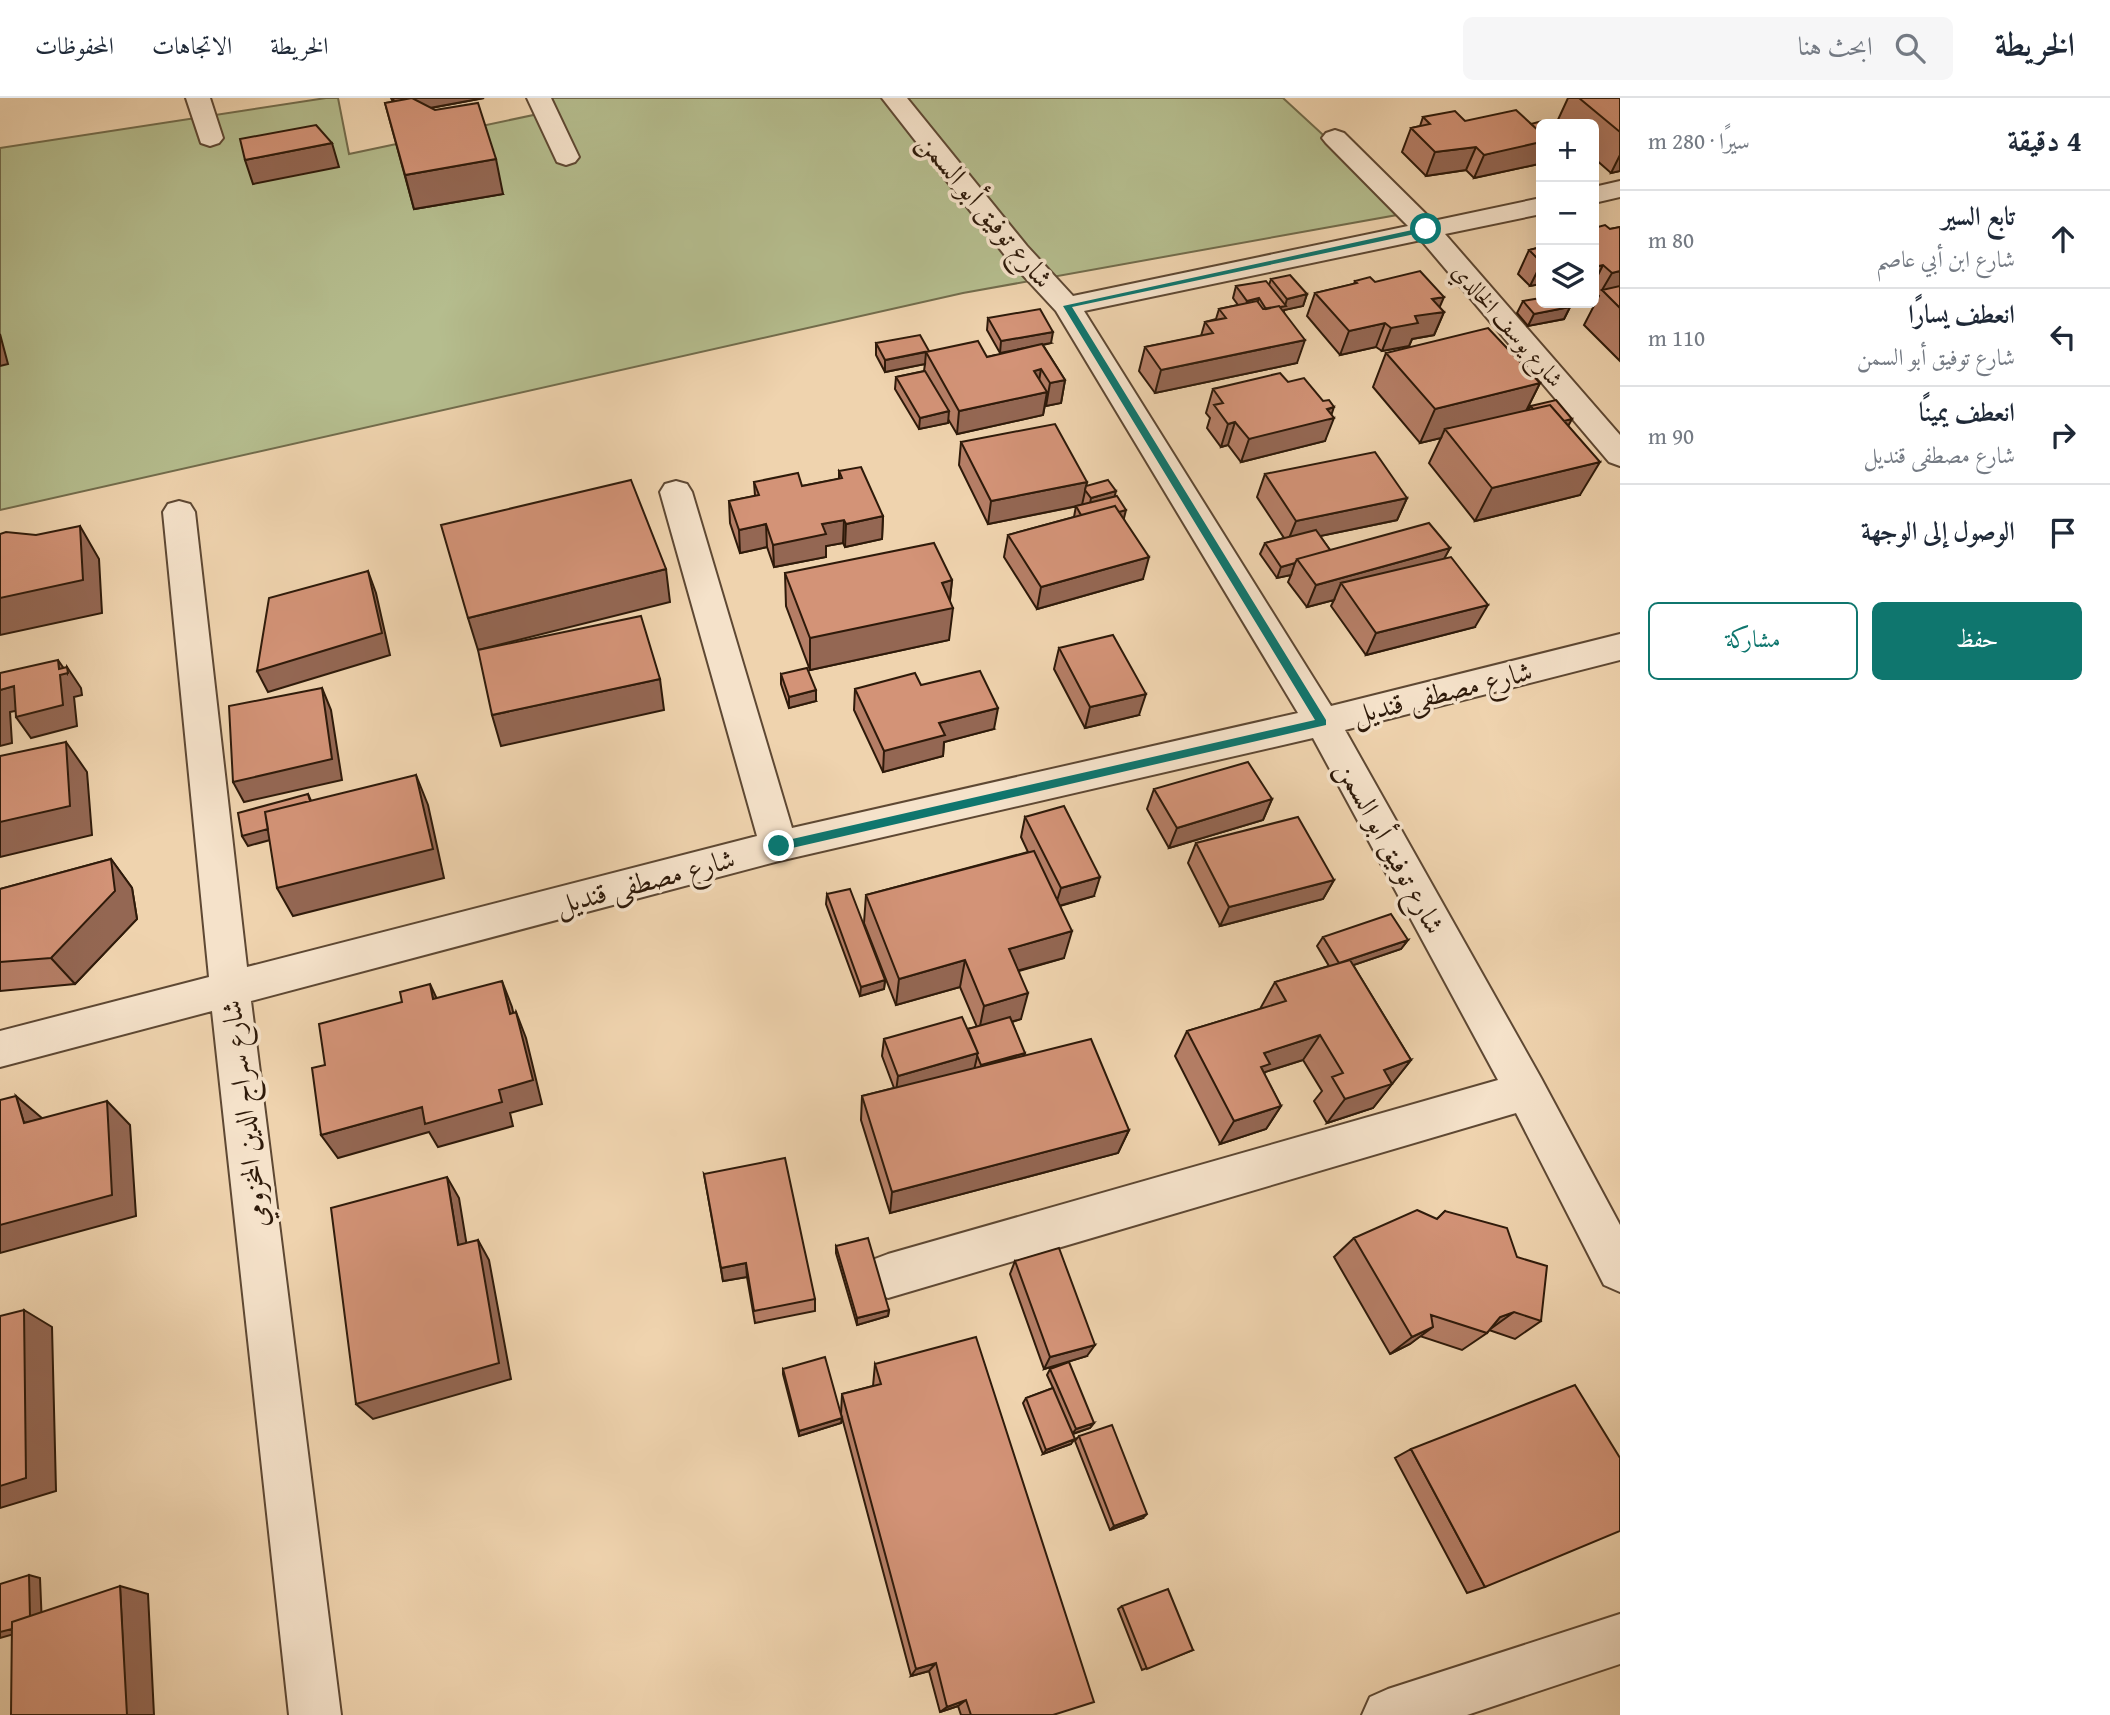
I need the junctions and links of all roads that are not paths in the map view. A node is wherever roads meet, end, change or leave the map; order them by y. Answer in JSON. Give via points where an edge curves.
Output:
{"nodes":[{"id":1,"x":198,"y":98,"type":"edge"},
{"id":2,"x":539,"y":98,"type":"edge"},
{"id":3,"x":894,"y":98,"type":"edge"},
{"id":4,"x":210,"y":138,"type":"dead end"},
{"id":5,"x":1335,"y":138,"type":"dead end"},
{"id":6,"x":566,"y":157,"type":"dead end"},
{"id":7,"x":1620,"y":189,"type":"edge"},
{"id":8,"x":1599,"y":194,"type":"edge"},
{"id":9,"x":1536,"y":207,"type":"edge"},
{"id":10,"x":1426,"y":229,"type":"junction"},
{"id":11,"x":1067,"y":306,"type":"junction"},
{"id":12,"x":1620,"y":455,"type":"edge"},
{"id":13,"x":676,"y":492,"type":"dead end"},
{"id":14,"x":179,"y":512,"type":"dead end"},
{"id":15,"x":1620,"y":647,"type":"edge"},
{"id":16,"x":1322,"y":722,"type":"junction"},
{"id":17,"x":779,"y":846,"type":"junction"},
{"id":18,"x":230,"y":991,"type":"junction"},
{"id":19,"x":0,"y":1049,"type":"edge"},
{"id":20,"x":1526,"y":1091,"type":"junction"},
{"id":21,"x":1620,"y":1270,"type":"edge"},
{"id":22,"x":888,"y":1276,"type":"dead end"},
{"id":23,"x":1620,"y":1639,"type":"edge"},
{"id":24,"x":315,"y":1715,"type":"edge"},
{"id":25,"x":1388,"y":1715,"type":"edge"}],
"edges":[{"from":1,"to":4,"type":"street"},
{"from":2,"to":6,"type":"street"},
{"from":3,"to":11,"type":"street","name":"شارع توفيق أبو السمن","via":[[1017,252]]},
{"from":5,"to":10,"type":"street","name":"شارع يوسف الخالدي"},
{"from":7,"to":8,"type":"street"},
{"from":9,"to":10,"type":"street"},
{"from":10,"to":11,"type":"street"},
{"from":10,"to":12,"type":"street","name":"شارع يوسف الخالدي"},
{"from":11,"to":16,"type":"street","name":"شارع توفيق أبو السمن"},
{"from":13,"to":17,"type":"street"},
{"from":14,"to":18,"type":"street","name":"شارع سراج الدين المخزومي"},
{"from":15,"to":16,"type":"street","name":"شارع مصطفى قنديل"},
{"from":16,"to":17,"type":"street","name":"شارع مصطفى قنديل"},
{"from":16,"to":20,"type":"street","name":"شارع توفيق أبو السمن"},
{"from":17,"to":18,"type":"street","name":"شارع مصطفى قنديل"},
{"from":18,"to":19,"type":"street","name":"شارع مصطفى قنديل"},
{"from":18,"to":24,"type":"street","name":"شارع سراج الدين المخزومي"},
{"from":20,"to":21,"type":"street","name":"شارع توفيق أبو السمن"},
{"from":20,"to":22,"type":"street"},
{"from":23,"to":25,"type":"street"}]}
